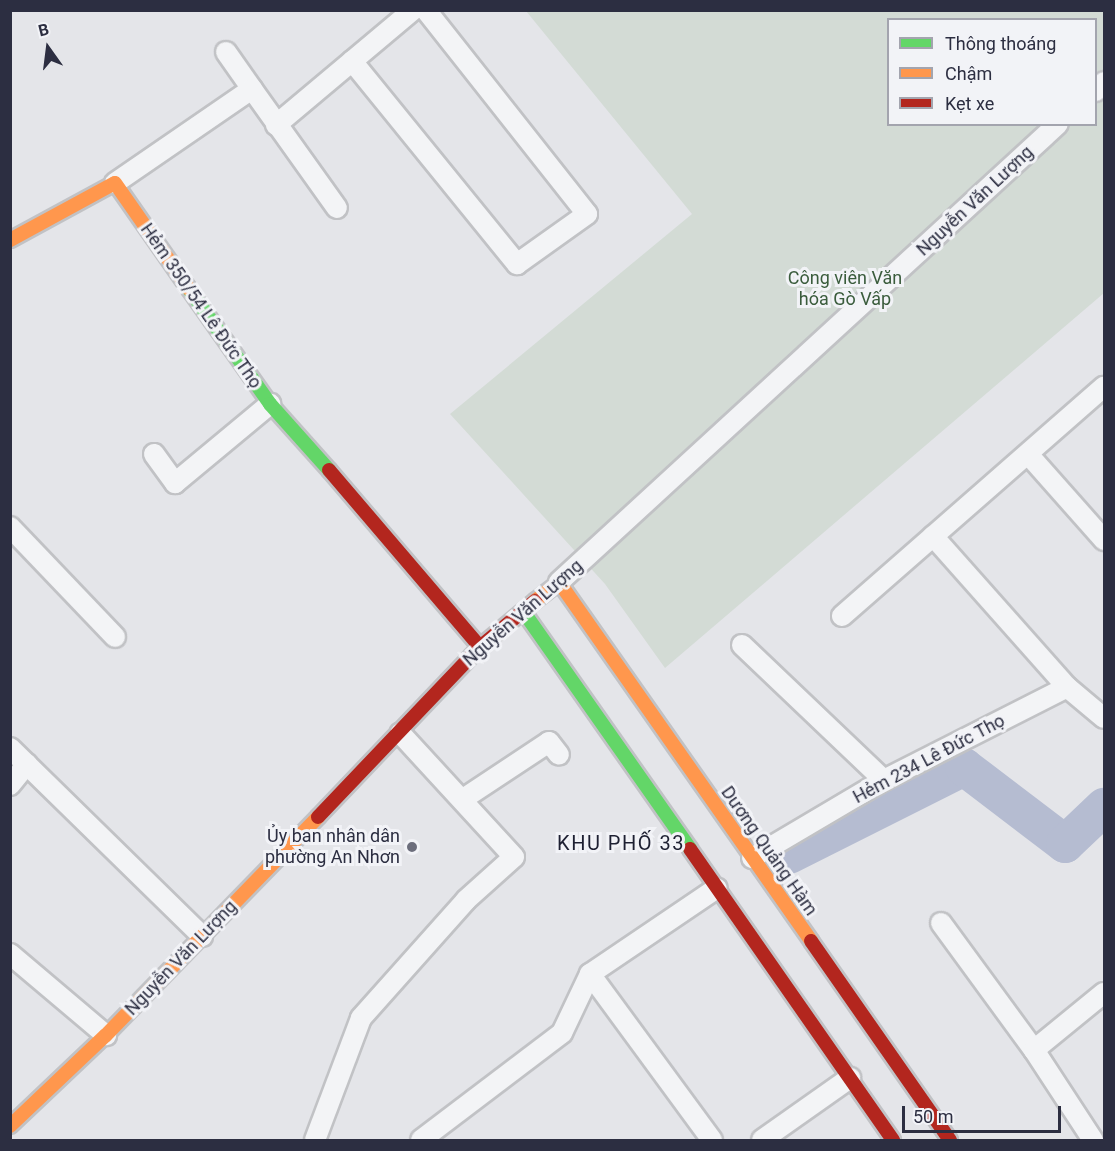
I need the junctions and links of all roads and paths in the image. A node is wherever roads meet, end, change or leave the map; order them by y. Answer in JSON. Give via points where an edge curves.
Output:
{"nodes":[{"id":1,"x":413,"y":10,"type":"edge"},
{"id":2,"x":426,"y":10,"type":"edge"},
{"id":3,"x":226,"y":52,"type":"dead end"},
{"id":4,"x":352,"y":61,"type":"junction"},
{"id":5,"x":252,"y":89,"type":"junction"},
{"id":6,"x":276,"y":125,"type":"junction"},
{"id":7,"x":1056,"y":126,"type":"edge"},
{"id":8,"x":115,"y":183,"type":"junction"},
{"id":9,"x":337,"y":208,"type":"dead end"},
{"id":10,"x":10,"y":240,"type":"edge"},
{"id":11,"x":1104,"y":387,"type":"edge"},
{"id":12,"x":270,"y":404,"type":"junction"},
{"id":13,"x":154,"y":454,"type":"dead end"},
{"id":14,"x":1028,"y":454,"type":"junction"},
{"id":15,"x":10,"y":527,"type":"edge"},
{"id":16,"x":933,"y":536,"type":"junction"},
{"id":17,"x":1104,"y":540,"type":"edge"},
{"id":18,"x":559,"y":582,"type":"junction"},
{"id":19,"x":523,"y":611,"type":"junction"},
{"id":20,"x":842,"y":616,"type":"dead end"},
{"id":21,"x":115,"y":637,"type":"dead end"},
{"id":22,"x":742,"y":645,"type":"dead end"},
{"id":23,"x":480,"y":647,"type":"junction"},
{"id":24,"x":1067,"y":687,"type":"junction"},
{"id":25,"x":1104,"y":718,"type":"edge"},
{"id":26,"x":400,"y":733,"type":"junction"},
{"id":27,"x":10,"y":748,"type":"edge"},
{"id":28,"x":559,"y":755,"type":"dead end"},
{"id":29,"x":27,"y":764,"type":"junction"},
{"id":30,"x":884,"y":780,"type":"junction"},
{"id":31,"x":10,"y":785,"type":"edge"},
{"id":32,"x":463,"y":799,"type":"junction"},
{"id":33,"x":752,"y":858,"type":"junction"},
{"id":34,"x":717,"y":888,"type":"junction"},
{"id":35,"x":941,"y":923,"type":"dead end"},
{"id":36,"x":202,"y":936,"type":"junction"},
{"id":37,"x":10,"y":954,"type":"edge"},
{"id":38,"x":590,"y":974,"type":"junction"},
{"id":39,"x":1104,"y":993,"type":"edge"},
{"id":40,"x":106,"y":1035,"type":"junction"},
{"id":41,"x":1034,"y":1050,"type":"junction"},
{"id":42,"x":850,"y":1078,"type":"junction"},
{"id":43,"x":10,"y":1126,"type":"edge"},
{"id":44,"x":315,"y":1140,"type":"edge"},
{"id":45,"x":421,"y":1140,"type":"edge"},
{"id":46,"x":712,"y":1140,"type":"edge"},
{"id":47,"x":762,"y":1140,"type":"edge"},
{"id":48,"x":893,"y":1140,"type":"edge"},
{"id":49,"x":950,"y":1140,"type":"edge"},
{"id":50,"x":1093,"y":1140,"type":"edge"}],
"edges":[{"from":1,"to":4,"type":"street"},
{"from":2,"to":4,"type":"street","via":[[587,214],[517,264]]},
{"from":3,"to":5,"type":"street"},
{"from":4,"to":6,"type":"street"},
{"from":5,"to":6,"type":"street"},
{"from":5,"to":8,"type":"street"},
{"from":6,"to":9,"type":"street"},
{"from":7,"to":18,"type":"street","name":"Nguyễn Văn Lượng"},
{"from":8,"to":10,"type":"street"},
{"from":8,"to":12,"type":"street","name":"Hẻm 350/54 Lê Đức Thọ"},
{"from":11,"to":14,"type":"street"},
{"from":12,"to":13,"type":"street","via":[[175,483]]},
{"from":12,"to":23,"type":"street","name":"Hẻm 350/54 Lê Đức Thọ"},
{"from":14,"to":16,"type":"street"},
{"from":14,"to":17,"type":"street"},
{"from":15,"to":21,"type":"street"},
{"from":16,"to":20,"type":"street"},
{"from":16,"to":24,"type":"street"},
{"from":18,"to":19,"type":"street","name":"Nguyễn Văn Lượng"},
{"from":18,"to":33,"type":"street","name":"Dương Quảng Hàm"},
{"from":19,"to":23,"type":"street","name":"Nguyễn Văn Lượng"},
{"from":19,"to":34,"type":"street"},
{"from":22,"to":30,"type":"street"},
{"from":23,"to":26,"type":"street","name":"Nguyễn Văn Lượng"},
{"from":24,"to":25,"type":"street"},
{"from":24,"to":30,"type":"street","name":"Hẻm 234 Lê Đức Thọ"},
{"from":26,"to":32,"type":"street"},
{"from":26,"to":36,"type":"street","name":"Nguyễn Văn Lượng"},
{"from":27,"to":29,"type":"street"},
{"from":28,"to":32,"type":"street","via":[[549,742]]},
{"from":29,"to":31,"type":"street"},
{"from":29,"to":36,"type":"street"},
{"from":30,"to":33,"type":"street","name":"Hẻm 234 Lê Đức Thọ"},
{"from":32,"to":44,"type":"street","via":[[514,857],[466,900],[361,1018]]},
{"from":33,"to":49,"type":"street","name":"Dương Quảng Hàm"},
{"from":34,"to":38,"type":"street"},
{"from":34,"to":42,"type":"street"},
{"from":35,"to":41,"type":"street"},
{"from":36,"to":40,"type":"street","name":"Nguyễn Văn Lượng"},
{"from":37,"to":40,"type":"street"},
{"from":38,"to":45,"type":"street","via":[[562,1033]]},
{"from":38,"to":46,"type":"street"},
{"from":39,"to":41,"type":"street"},
{"from":40,"to":43,"type":"street","name":"Nguyễn Văn Lượng"},
{"from":41,"to":50,"type":"street"},
{"from":42,"to":47,"type":"street"},
{"from":42,"to":48,"type":"street"}]}
